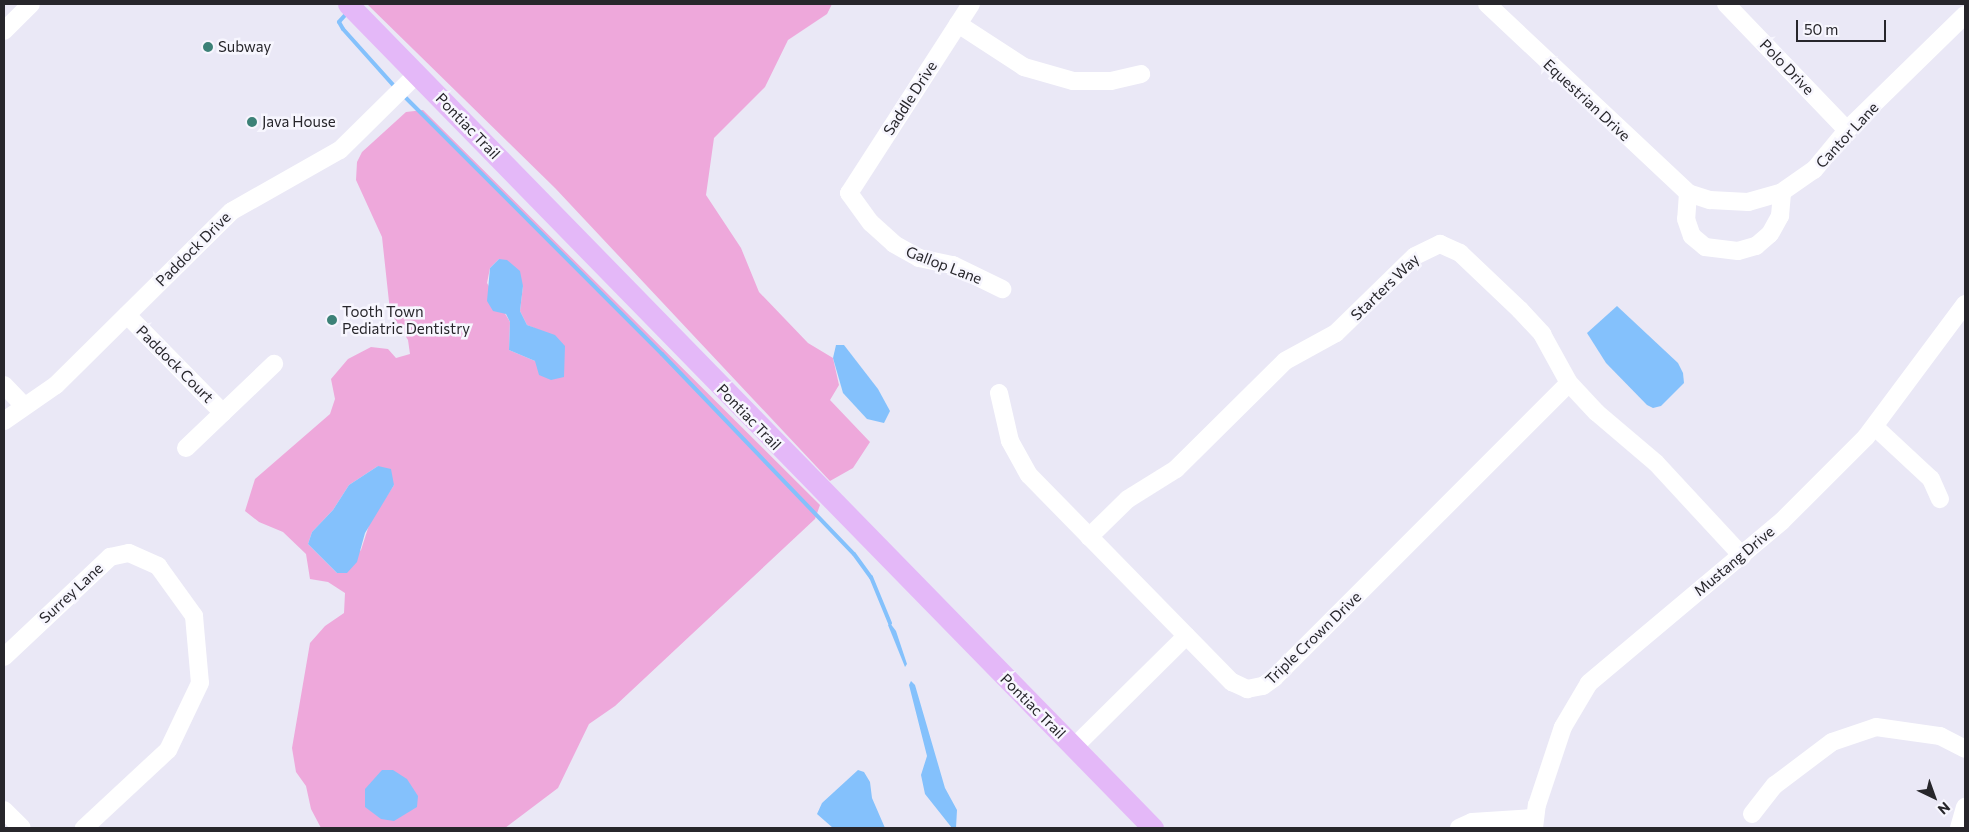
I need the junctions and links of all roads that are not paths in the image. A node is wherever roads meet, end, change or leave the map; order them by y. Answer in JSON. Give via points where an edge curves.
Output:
{"nodes":[{"id":1,"x":31,"y":4,"type":"edge"},
{"id":2,"x":348,"y":4,"type":"edge"},
{"id":3,"x":971,"y":4,"type":"edge"},
{"id":4,"x":1488,"y":4,"type":"edge"},
{"id":5,"x":1726,"y":4,"type":"edge"},
{"id":6,"x":1965,"y":16,"type":"edge"},
{"id":7,"x":958,"y":24,"type":"junction"},
{"id":8,"x":4,"y":31,"type":"edge"},
{"id":9,"x":417,"y":74,"type":"junction"},
{"id":10,"x":1141,"y":74,"type":"dead end"},
{"id":11,"x":1847,"y":130,"type":"junction"},
{"id":12,"x":849,"y":192,"type":"joint"},
{"id":13,"x":1782,"y":192,"type":"junction"},
{"id":14,"x":1688,"y":193,"type":"junction"},
{"id":15,"x":1002,"y":289,"type":"dead end"},
{"id":16,"x":1965,"y":304,"type":"edge"},
{"id":17,"x":126,"y":315,"type":"junction"},
{"id":18,"x":274,"y":364,"type":"dead end"},
{"id":19,"x":1569,"y":383,"type":"junction"},
{"id":20,"x":4,"y":385,"type":"edge"},
{"id":21,"x":999,"y":393,"type":"dead end"},
{"id":22,"x":23,"y":405,"type":"junction"},
{"id":23,"x":223,"y":413,"type":"junction"},
{"id":24,"x":4,"y":421,"type":"edge"},
{"id":25,"x":1875,"y":427,"type":"junction"},
{"id":26,"x":186,"y":448,"type":"dead end"},
{"id":27,"x":1940,"y":499,"type":"dead end"},
{"id":28,"x":1090,"y":537,"type":"junction"},
{"id":29,"x":1742,"y":556,"type":"junction"},
{"id":30,"x":1186,"y":636,"type":"junction"},
{"id":31,"x":4,"y":658,"type":"edge"},
{"id":32,"x":1074,"y":747,"type":"junction"},
{"id":33,"x":1965,"y":749,"type":"edge"},
{"id":34,"x":1965,"y":807,"type":"edge"},
{"id":35,"x":5,"y":813,"type":"edge"},
{"id":36,"x":1752,"y":814,"type":"dead end"},
{"id":37,"x":1534,"y":823,"type":"edge"},
{"id":38,"x":22,"y":828,"type":"edge"},
{"id":39,"x":84,"y":828,"type":"edge"},
{"id":40,"x":1153,"y":828,"type":"edge"},
{"id":41,"x":1459,"y":828,"type":"edge"},
{"id":42,"x":1959,"y":828,"type":"edge"}],
"edges":[{"from":1,"to":8,"type":"street"},
{"from":2,"to":9,"type":"main road","name":"Pontiac Trail"},
{"from":3,"to":7,"type":"street","name":"Saddle Drive"},
{"from":4,"to":14,"type":"street","name":"Equestrian Drive"},
{"from":5,"to":11,"type":"street","name":"Polo Drive"},
{"from":6,"to":11,"type":"street","name":"Cantor Lane"},
{"from":7,"to":10,"type":"street","via":[[1024,67],[1073,81],[1112,81]]},
{"from":7,"to":12,"type":"street","name":"Saddle Drive"},
{"from":9,"to":17,"type":"street","name":"Paddock Drive","via":[[340,150],[232,210]]},
{"from":9,"to":32,"type":"main road","name":"Pontiac Trail"},
{"from":11,"to":13,"type":"street","name":"Cantor Lane","via":[[1814,170]]},
{"from":12,"to":15,"type":"street","name":"Gallop Lane","via":[[872,223],[894,244],[919,258],[953,265]]},
{"from":13,"to":14,"type":"street","name":"Equestrian Drive","via":[[1748,202],[1710,200]]},
{"from":13,"to":14,"type":"street","via":[[1780,216],[1770,234],[1756,246],[1738,250],[1705,247],[1692,236],[1686,219]]},
{"from":16,"to":25,"type":"street","name":"Mustang Drive"},
{"from":17,"to":22,"type":"street","name":"Paddock Drive","via":[[45,396]]},
{"from":17,"to":23,"type":"street","name":"Paddock Court"},
{"from":18,"to":23,"type":"street","name":"Paddock Court"},
{"from":19,"to":28,"type":"street","name":"Starters Way","via":[[1542,334],[1520,310],[1460,253],[1440,244],[1430,246],[1414,256],[1336,333],[1285,361],[1176,469],[1128,499]]},
{"from":19,"to":29,"type":"street","name":"Starters Way","via":[[1596,412],[1656,463]]},
{"from":19,"to":30,"type":"street","name":"Triple Crown Drive","via":[[1264,686],[1240,687]]},
{"from":20,"to":22,"type":"street"},
{"from":21,"to":28,"type":"street","name":"Triple Crown Drive","via":[[1010,442],[1018,459],[1029,475]]},
{"from":22,"to":24,"type":"street","name":"Paddock Drive"},
{"from":23,"to":26,"type":"street","name":"Paddock Court"},
{"from":25,"to":27,"type":"street","via":[[1931,479]]},
{"from":25,"to":29,"type":"street","name":"Mustang Drive","via":[[1782,521]]},
{"from":28,"to":30,"type":"street","name":"Triple Crown Drive"},
{"from":29,"to":37,"type":"street","name":"Mustang Drive","via":[[1589,683],[1563,727]]},
{"from":30,"to":32,"type":"street"},
{"from":31,"to":39,"type":"street","name":"Surrey Lane","via":[[110,557],[129,553],[158,566],[194,616],[200,683],[168,750]]},
{"from":32,"to":40,"type":"main road","name":"Pontiac Trail"},
{"from":33,"to":36,"type":"street","via":[[1940,736],[1876,727],[1832,742],[1775,785]]},
{"from":34,"to":42,"type":"street"},
{"from":35,"to":38,"type":"street"},
{"from":37,"to":41,"type":"street","via":[[1472,822]]}]}
